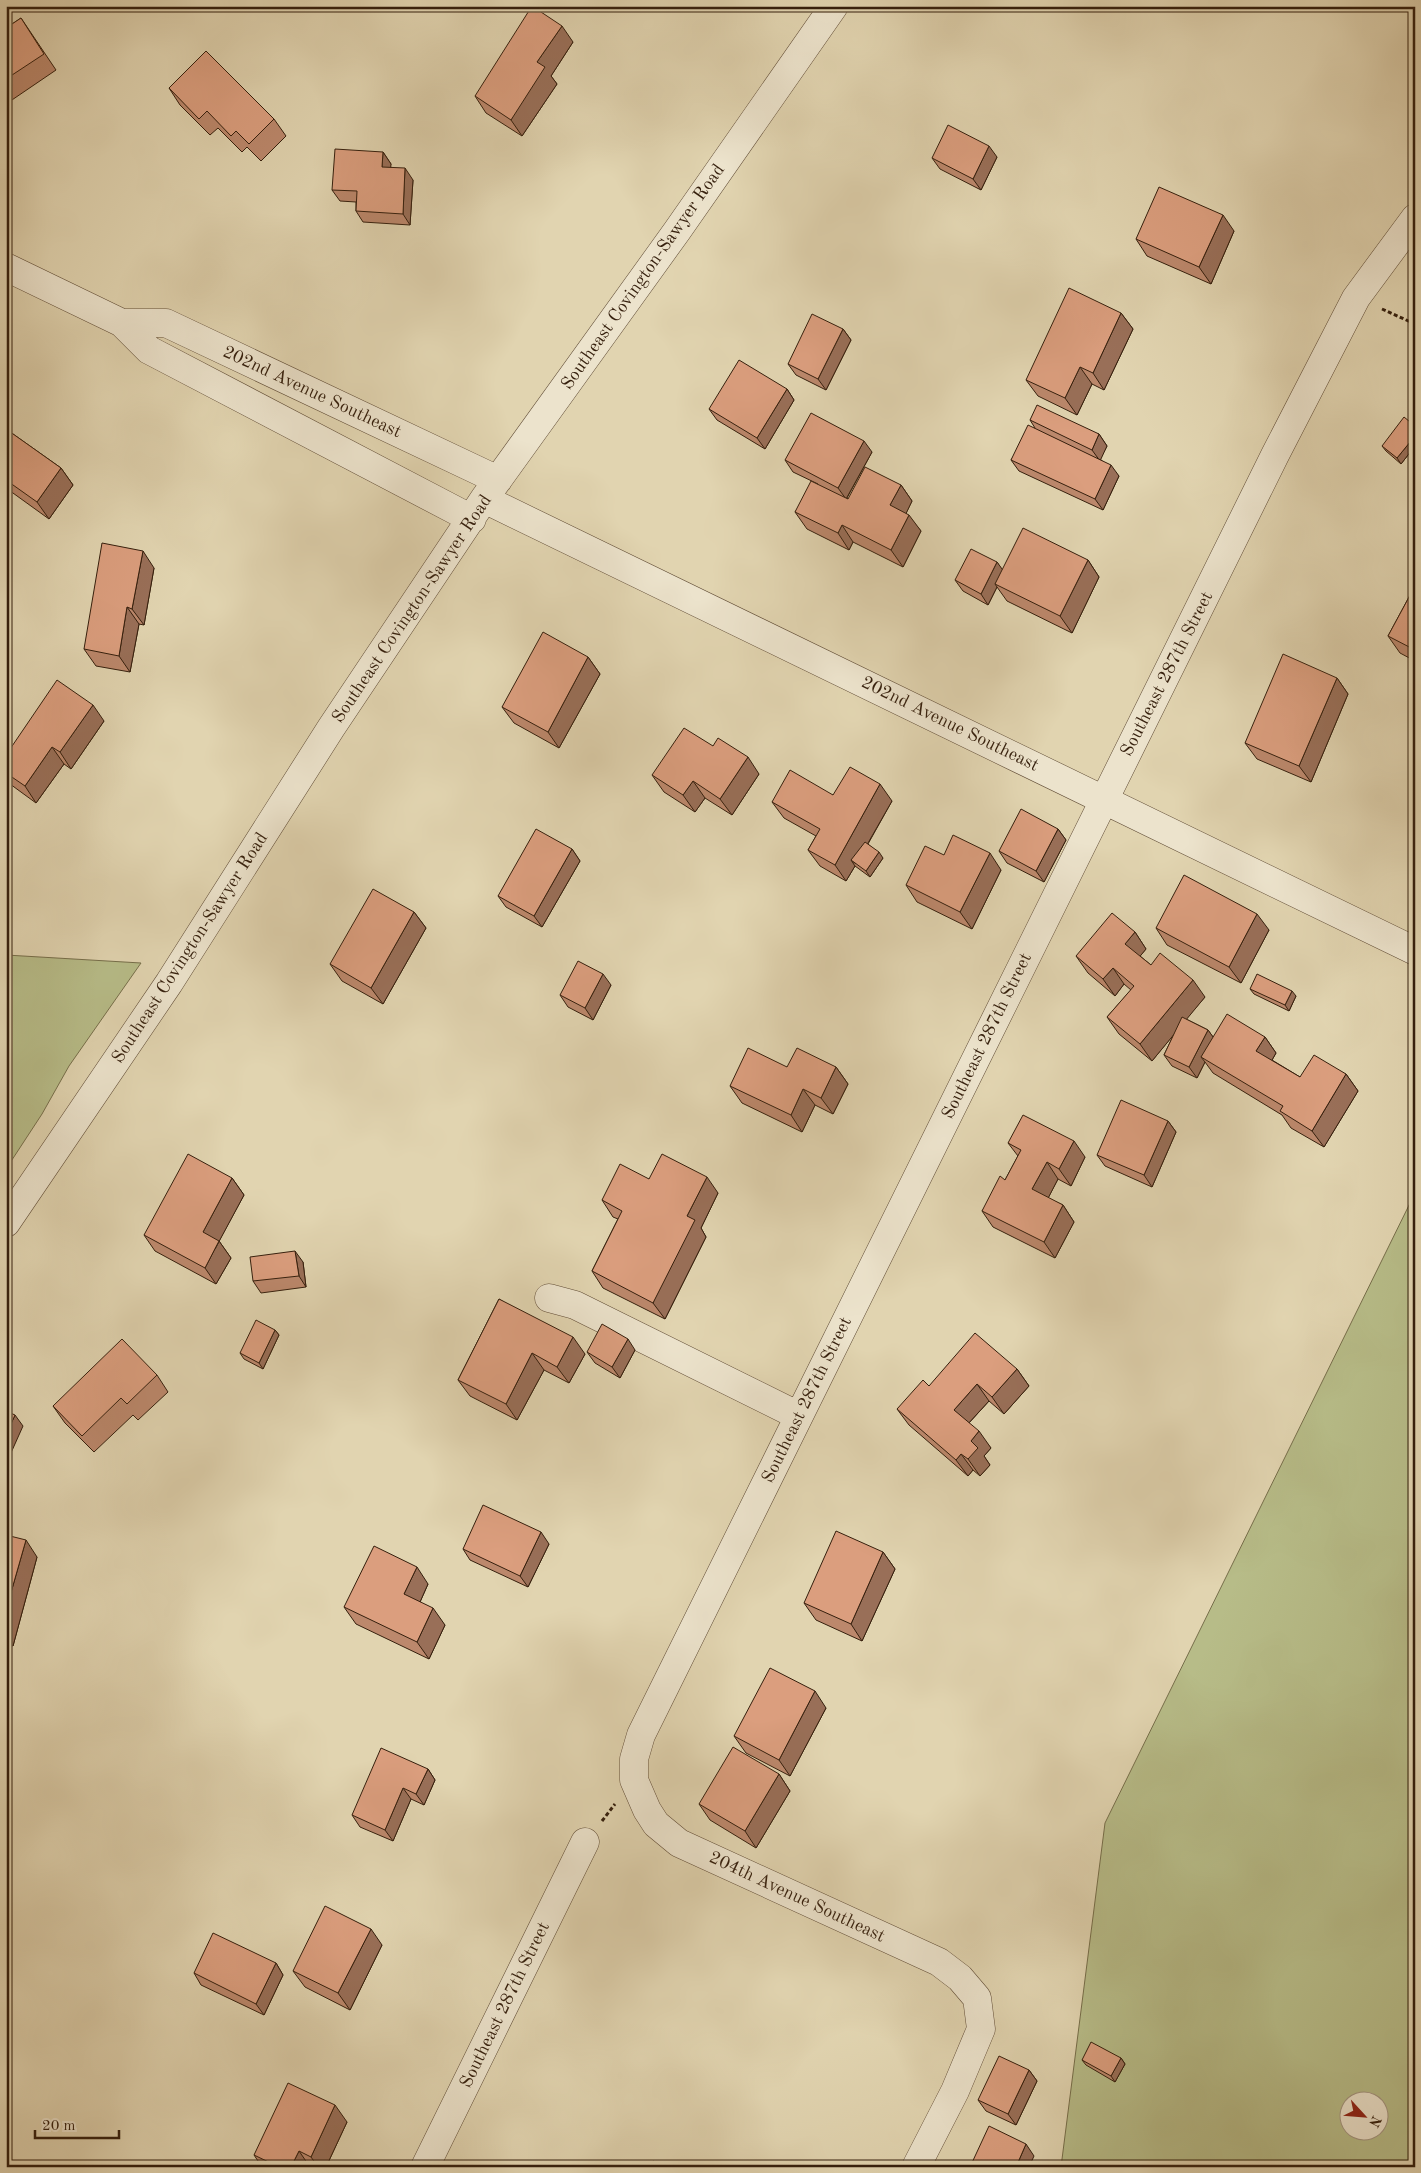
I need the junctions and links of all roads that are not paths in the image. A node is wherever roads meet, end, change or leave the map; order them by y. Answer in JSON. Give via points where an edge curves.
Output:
{"nodes":[{"id":1,"x":834,"y":6,"type":"edge"},
{"id":2,"x":1415,"y":218,"type":"edge"},
{"id":3,"x":6,"y":267,"type":"edge"},
{"id":4,"x":122,"y":323,"type":"junction"},
{"id":5,"x":485,"y":499,"type":"junction"},
{"id":6,"x":1104,"y":799,"type":"junction"},
{"id":7,"x":1415,"y":951,"type":"edge"},
{"id":8,"x":6,"y":1223,"type":"edge"},
{"id":9,"x":549,"y":1298,"type":"dead end"},
{"id":10,"x":799,"y":1416,"type":"junction"},
{"id":11,"x":634,"y":1780,"type":"joint"},
{"id":12,"x":584,"y":1842,"type":"road end"},
{"id":13,"x":425,"y":2167,"type":"edge"},
{"id":14,"x":916,"y":2167,"type":"edge"}],
"edges":[{"from":1,"to":5,"type":"street","name":"Southeast Covington-Sawyer Road"},
{"from":2,"to":6,"type":"street","name":"Southeast 287th Street","via":[[1356,298]]},
{"from":3,"to":4,"type":"street","name":"202nd Avenue Southeast"},
{"from":4,"to":5,"type":"street","name":"202nd Avenue Southeast","via":[[149,350]]},
{"from":4,"to":5,"type":"street","name":"202nd Avenue Southeast","via":[[166,323]]},
{"from":5,"to":6,"type":"street","name":"202nd Avenue Southeast"},
{"from":5,"to":8,"type":"street","name":"Southeast Covington-Sawyer Road","via":[[332,728],[169,982]]},
{"from":6,"to":7,"type":"street","name":"202nd Avenue Southeast"},
{"from":6,"to":10,"type":"street","name":"Southeast 287th Street"},
{"from":9,"to":10,"type":"street","via":[[575,1305]]},
{"from":10,"to":11,"type":"street","name":"Southeast 287th Street","via":[[641,1735],[634,1759]]},
{"from":11,"to":14,"type":"street","name":"204th Avenue Southeast","via":[[656,1824],[679,1843],[939,1962],[960,1978],[977,1998],[981,2028],[954,2092]]},
{"from":12,"to":13,"type":"street","name":"Southeast 287th Street"}]}
